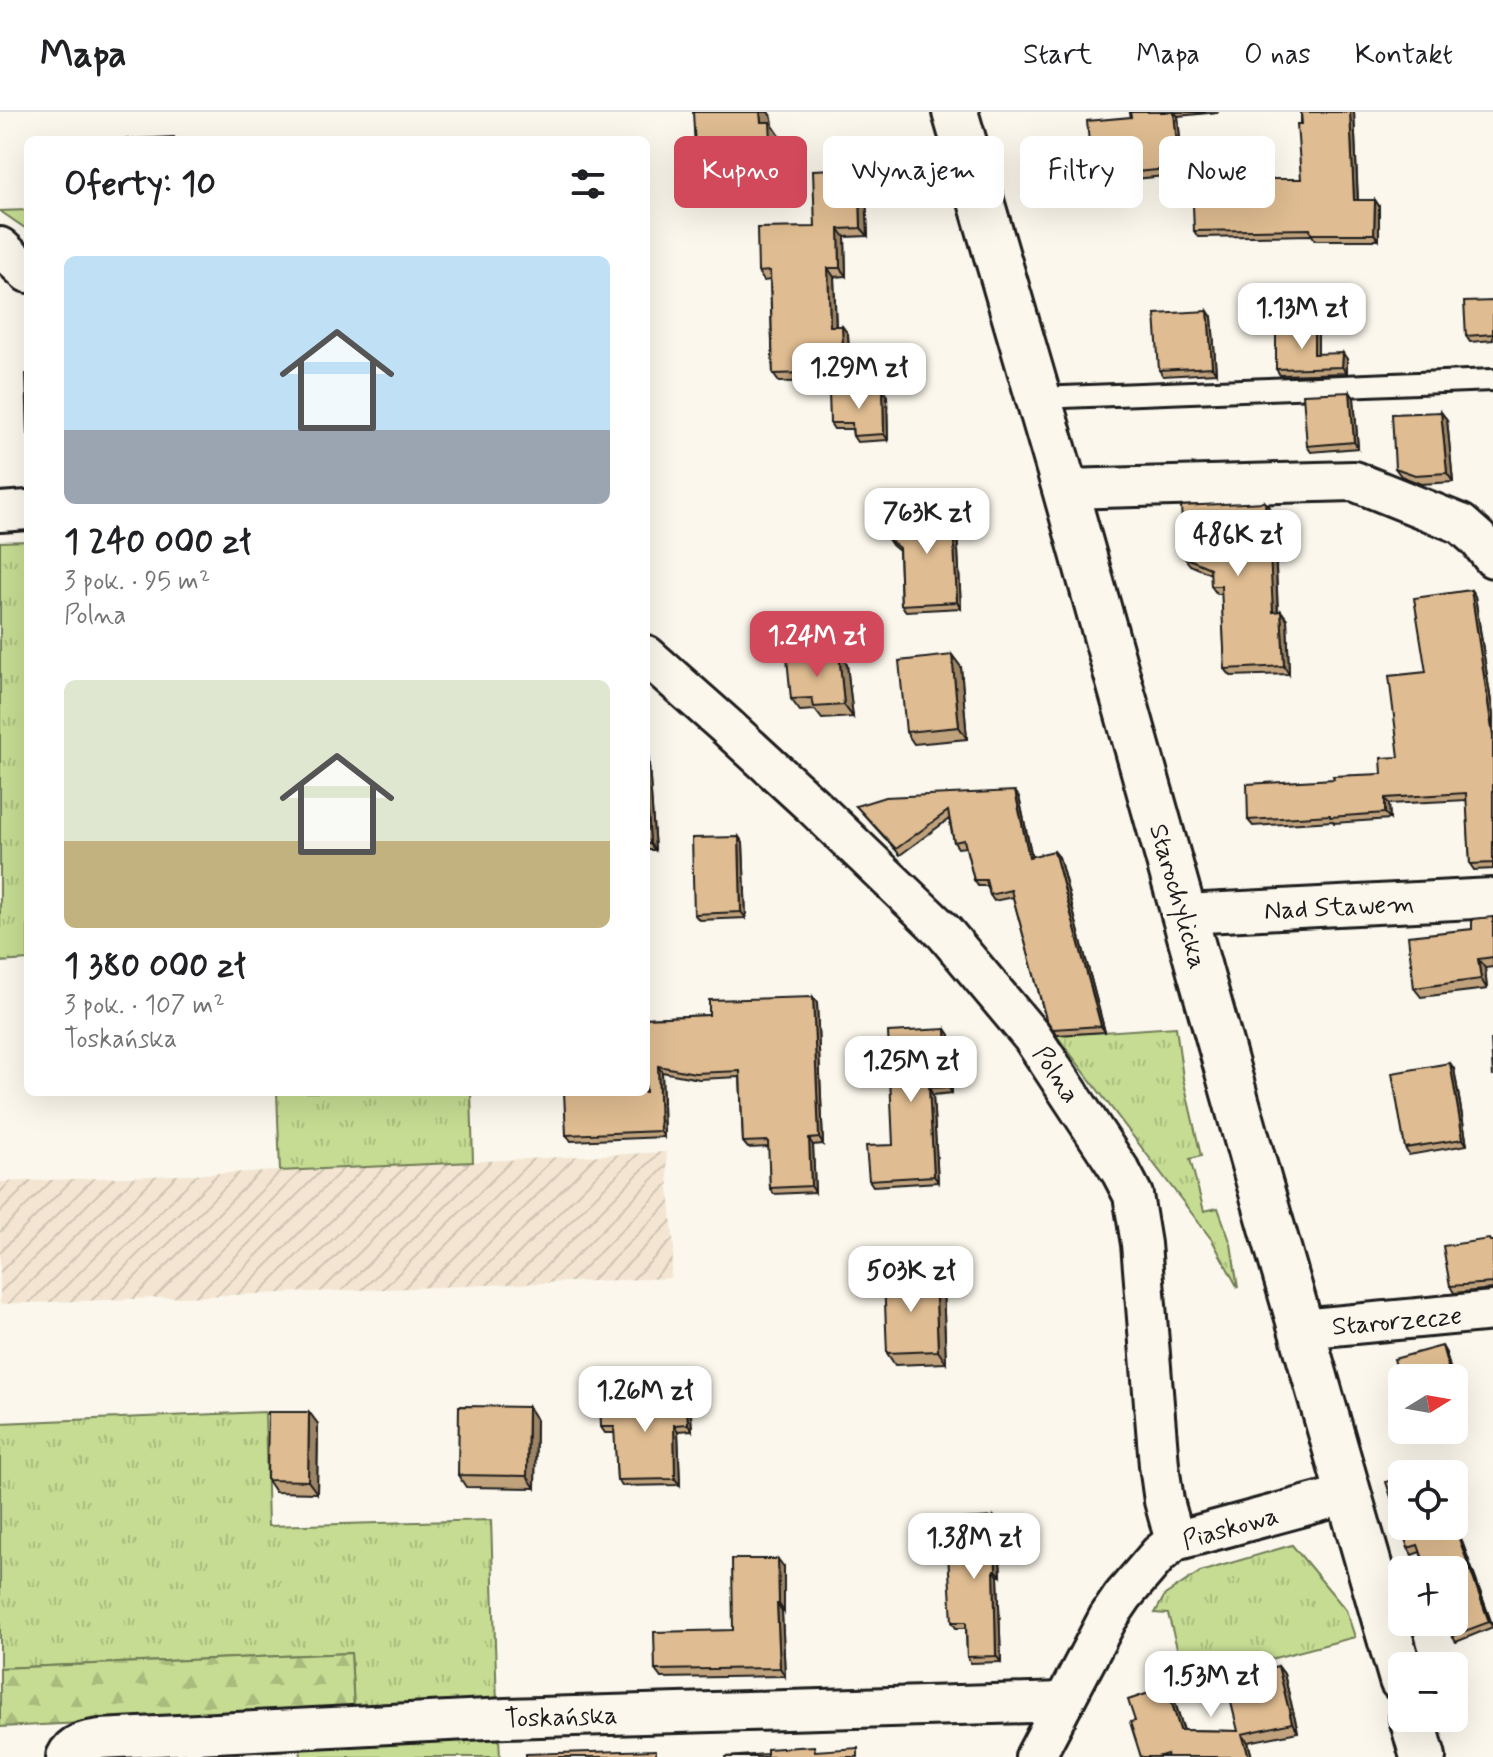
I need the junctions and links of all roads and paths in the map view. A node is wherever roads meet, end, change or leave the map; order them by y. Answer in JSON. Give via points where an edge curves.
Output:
{"nodes":[{"id":1,"x":955,"y":112,"type":"edge"},
{"id":2,"x":0,"y":247,"type":"edge"},
{"id":3,"x":24,"y":269,"type":"edge"},
{"id":4,"x":1493,"y":380,"type":"edge"},
{"id":5,"x":1038,"y":398,"type":"junction"},
{"id":6,"x":1065,"y":489,"type":"junction"},
{"id":7,"x":24,"y":510,"type":"edge"},
{"id":8,"x":0,"y":512,"type":"edge"},
{"id":9,"x":1493,"y":558,"type":"edge"},
{"id":10,"x":650,"y":659,"type":"edge"},
{"id":11,"x":1493,"y":898,"type":"edge"},
{"id":12,"x":1185,"y":914,"type":"junction"},
{"id":13,"x":1493,"y":1311,"type":"edge"},
{"id":14,"x":1301,"y":1329,"type":"junction"},
{"id":15,"x":1349,"y":1494,"type":"junction"},
{"id":16,"x":1175,"y":1541,"type":"junction"},
{"id":17,"x":1394,"y":1652,"type":"edge"},
{"id":18,"x":1064,"y":1702,"type":"junction"},
{"id":19,"x":1416,"y":1732,"type":"edge"},
{"id":20,"x":66,"y":1757,"type":"edge"},
{"id":21,"x":1035,"y":1757,"type":"edge"},
{"id":22,"x":1423,"y":1757,"type":"edge"}],
"edges":[{"from":1,"to":5,"type":"street","name":"Starochylicka"},
{"from":2,"to":3,"type":"street"},
{"from":4,"to":5,"type":"lane"},
{"from":5,"to":6,"type":"street","name":"Starochylicka"},
{"from":6,"to":9,"type":"street","via":[[1354,481],[1461,524]]},
{"from":6,"to":12,"type":"street","name":"Starochylicka"},
{"from":7,"to":8,"type":"street"},
{"from":10,"to":16,"type":"street","name":"Polna","via":[[945,933],[1032,1037],[1114,1160],[1133,1195],[1141,1244],[1159,1465]]},
{"from":11,"to":12,"type":"street","name":"Nad Stawem"},
{"from":12,"to":14,"type":"street","name":"Starochylicka"},
{"from":13,"to":14,"type":"street","name":"Starorzecze"},
{"from":14,"to":15,"type":"street","name":"Starochylicka"},
{"from":15,"to":16,"type":"street","name":"Piaskowa"},
{"from":15,"to":17,"type":"street","name":"Starochylicka"},
{"from":16,"to":18,"type":"street","name":"Piaskowa","via":[[1123,1596]]},
{"from":18,"to":20,"type":"street","name":"Toskańska","via":[[506,1718],[100,1739],[80,1742]]},
{"from":18,"to":21,"type":"street","name":"Piaskowa"},
{"from":19,"to":22,"type":"street"}]}
